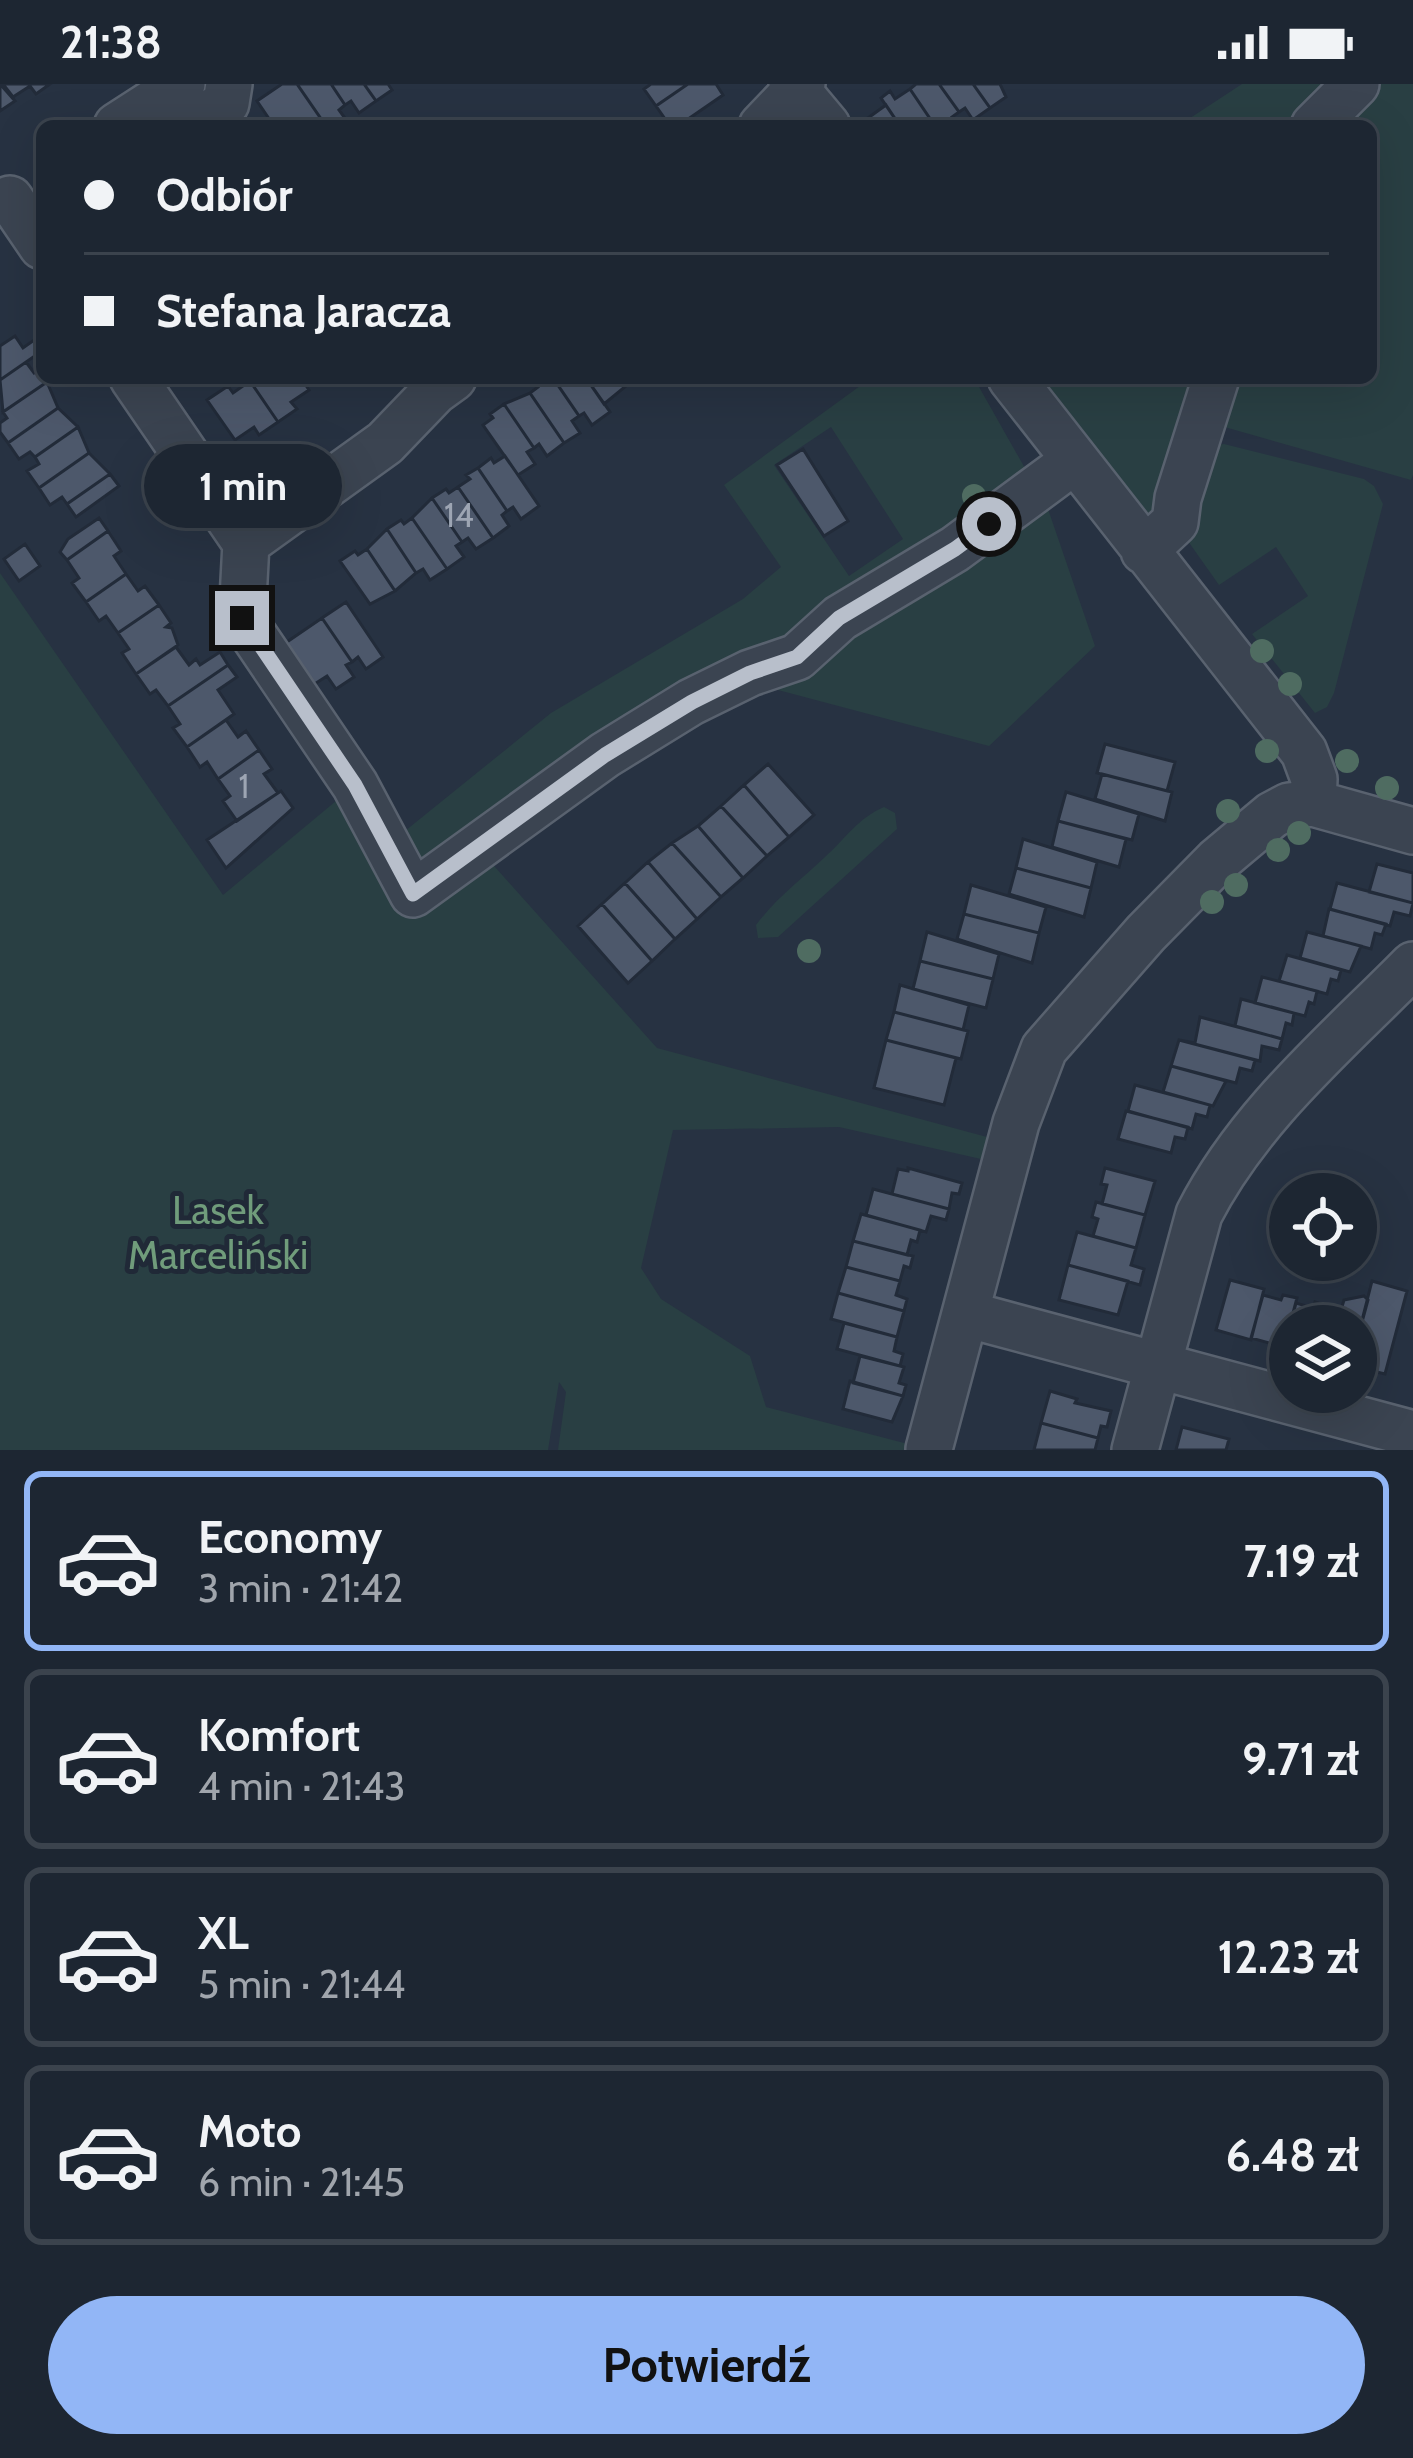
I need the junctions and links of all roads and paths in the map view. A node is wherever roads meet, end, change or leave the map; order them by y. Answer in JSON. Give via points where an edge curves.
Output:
{"nodes":[{"id":1,"x":182,"y":84,"type":"edge"},
{"id":2,"x":229,"y":84,"type":"edge"},
{"id":3,"x":1356,"y":84,"type":"edge"},
{"id":4,"x":797,"y":86,"type":"edge"},
{"id":5,"x":126,"y":120,"type":"edge"},
{"id":6,"x":201,"y":120,"type":"edge"},
{"id":7,"x":767,"y":120,"type":"edge"},
{"id":8,"x":822,"y":120,"type":"edge"},
{"id":9,"x":1320,"y":120,"type":"edge"},
{"id":10,"x":137,"y":384,"type":"edge"},
{"id":11,"x":445,"y":384,"type":"edge"},
{"id":12,"x":1016,"y":384,"type":"edge"},
{"id":13,"x":1214,"y":384,"type":"edge"},
{"id":14,"x":1074,"y":461,"type":"junction"},
{"id":15,"x":246,"y":543,"type":"junction"},
{"id":16,"x":1144,"y":551,"type":"junction"},
{"id":17,"x":1313,"y":803,"type":"junction"},
{"id":18,"x":1413,"y":831,"type":"edge"},
{"id":19,"x":1413,"y":965,"type":"edge"},
{"id":20,"x":966,"y":1314,"type":"junction"},
{"id":21,"x":1158,"y":1365,"type":"junction"},
{"id":22,"x":1413,"y":1434,"type":"edge"},
{"id":23,"x":929,"y":1449,"type":"edge"},
{"id":24,"x":1136,"y":1450,"type":"edge"}],
"edges":[{"from":1,"to":5,"type":"street"},
{"from":2,"to":6,"type":"street","via":[[226,103]]},
{"from":3,"to":9,"type":"street"},
{"from":4,"to":7,"type":"street"},
{"from":4,"to":8,"type":"street"},
{"from":10,"to":15,"type":"street"},
{"from":11,"to":15,"type":"street","via":[[385,443]]},
{"from":12,"to":14,"type":"street"},
{"from":13,"to":16,"type":"street","via":[[1175,522]]},
{"from":14,"to":15,"type":"street","via":[[955,549],[839,618],[797,657],[750,673],[622,744],[413,894],[355,785],[242,618]]},
{"from":14,"to":16,"type":"street"},
{"from":16,"to":17,"type":"street","via":[[1304,752]]},
{"from":17,"to":18,"type":"street"},
{"from":17,"to":20,"type":"street","via":[[1272,815],[1217,861],[1044,1049]]},
{"from":19,"to":21,"type":"street","via":[[1231,1158],[1199,1214]]},
{"from":20,"to":21,"type":"street"},
{"from":20,"to":23,"type":"street"},
{"from":21,"to":22,"type":"street"},
{"from":21,"to":24,"type":"street"}]}
